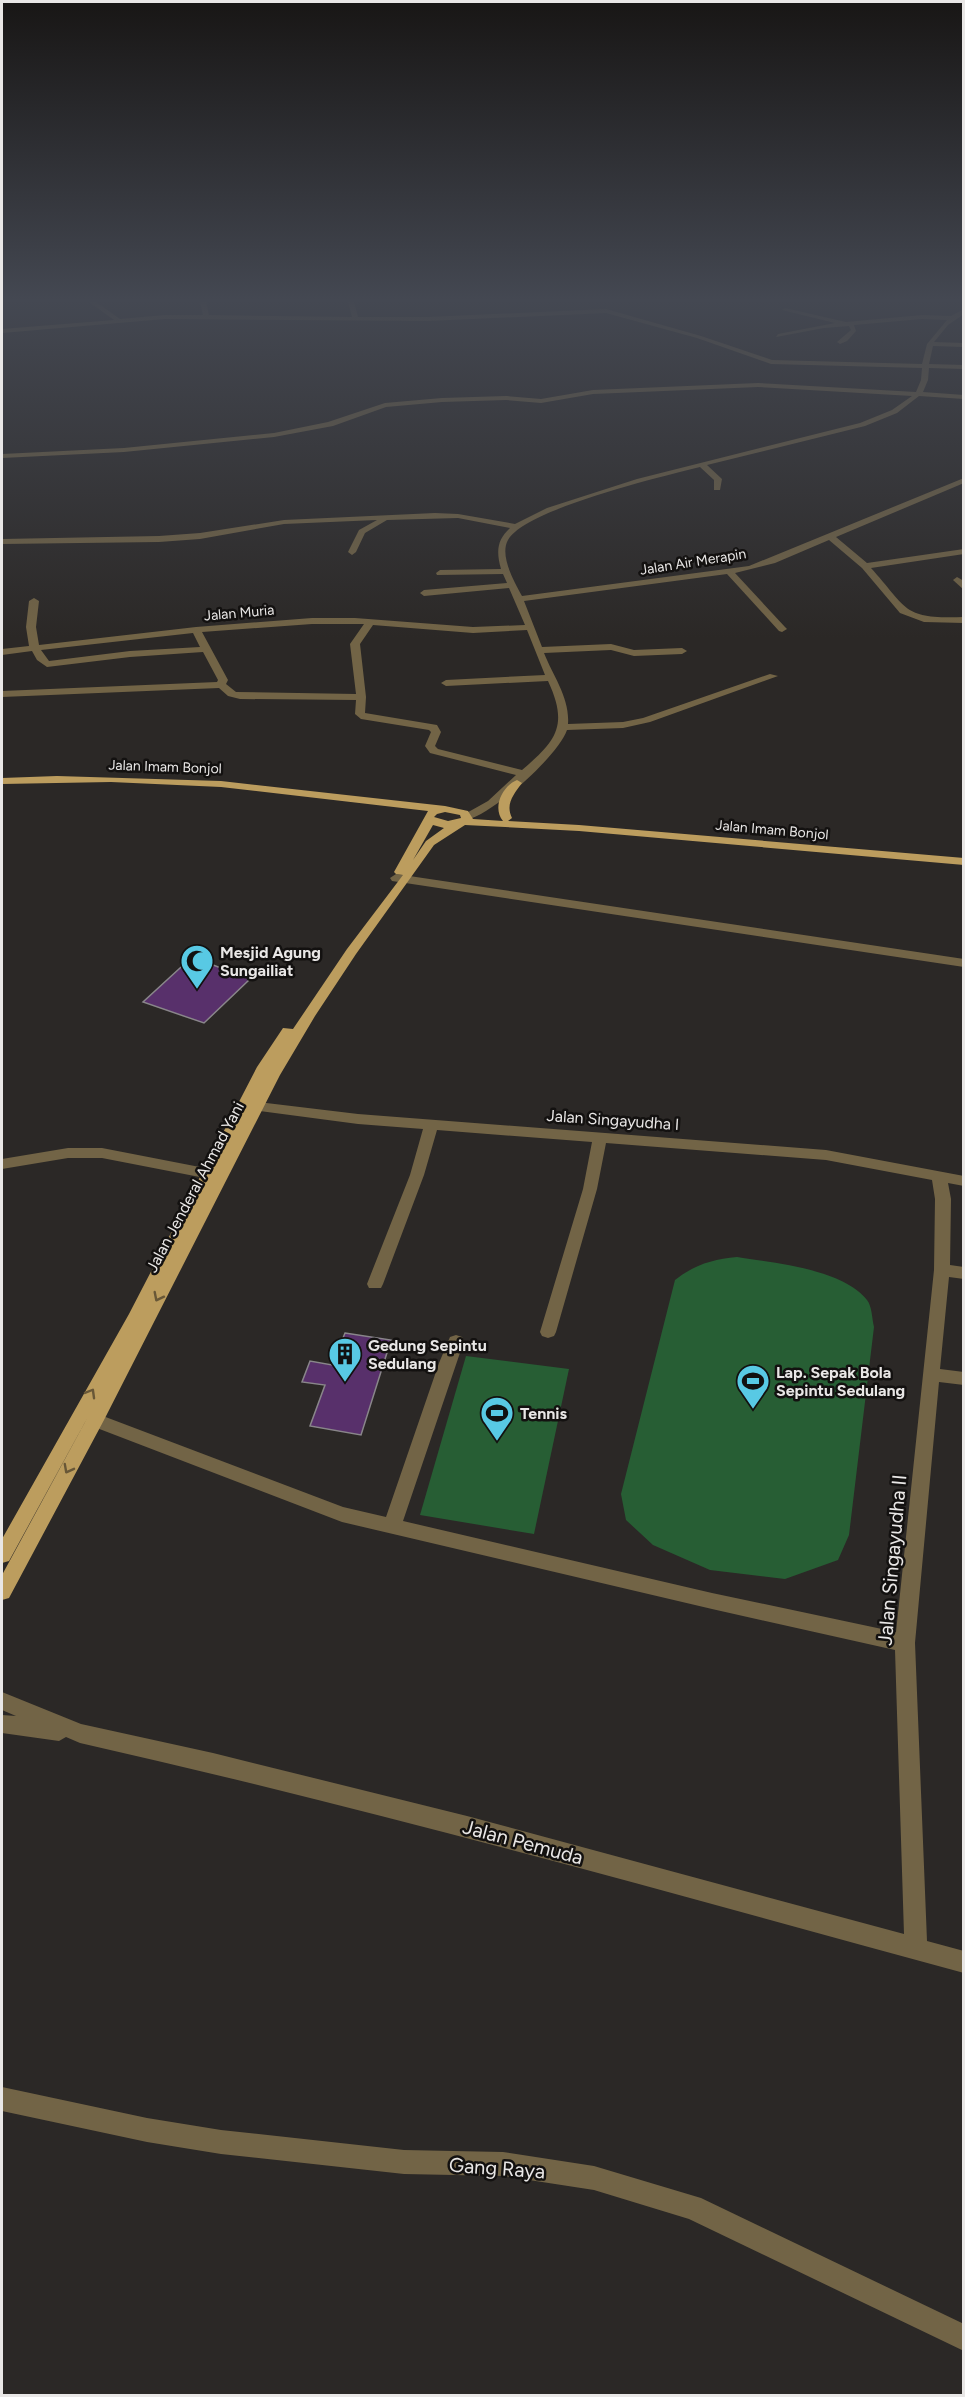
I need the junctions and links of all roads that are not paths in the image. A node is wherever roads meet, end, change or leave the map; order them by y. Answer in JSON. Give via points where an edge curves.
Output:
{"nodes":[{"id":1,"x":359,"y":414,"type":"edge"},
{"id":2,"x":887,"y":414,"type":"edge"},
{"id":3,"x":2,"y":456,"type":"edge"},
{"id":4,"x":703,"y":465,"type":"junction"},
{"id":5,"x":963,"y":480,"type":"edge"},
{"id":6,"x":717,"y":488,"type":"dead end"},
{"id":7,"x":386,"y":519,"type":"junction"},
{"id":8,"x":513,"y":526,"type":"junction"},
{"id":9,"x":828,"y":536,"type":"junction"},
{"id":10,"x":2,"y":541,"type":"edge"},
{"id":11,"x":963,"y":551,"type":"edge"},
{"id":12,"x":352,"y":552,"type":"dead end"},
{"id":13,"x":865,"y":566,"type":"junction"},
{"id":14,"x":506,"y":571,"type":"junction"},
{"id":15,"x":730,"y":572,"type":"junction"},
{"id":16,"x":440,"y":573,"type":"dead end"},
{"id":17,"x":513,"y":585,"type":"junction"},
{"id":18,"x":424,"y":593,"type":"dead end"},
{"id":19,"x":519,"y":599,"type":"junction"},
{"id":20,"x":34,"y":601,"type":"dead end"},
{"id":21,"x":963,"y":620,"type":"edge"},
{"id":22,"x":370,"y":623,"type":"junction"},
{"id":23,"x":530,"y":627,"type":"junction"},
{"id":24,"x":782,"y":629,"type":"dead end"},
{"id":25,"x":196,"y":630,"type":"junction"},
{"id":26,"x":34,"y":647,"type":"junction"},
{"id":27,"x":206,"y":649,"type":"junction"},
{"id":28,"x":539,"y":650,"type":"junction"},
{"id":29,"x":682,"y":651,"type":"dead end"},
{"id":30,"x":2,"y":652,"type":"edge"},
{"id":31,"x":773,"y":676,"type":"dead end"},
{"id":32,"x":550,"y":678,"type":"junction"},
{"id":33,"x":446,"y":683,"type":"dead end"},
{"id":34,"x":221,"y":685,"type":"junction"},
{"id":35,"x":2,"y":694,"type":"edge"},
{"id":36,"x":361,"y":697,"type":"junction"},
{"id":37,"x":563,"y":727,"type":"junction"},
{"id":38,"x":521,"y":778,"type":"junction"},
{"id":39,"x":2,"y":782,"type":"edge"},
{"id":40,"x":432,"y":816,"type":"junction"},
{"id":41,"x":462,"y":818,"type":"junction"},
{"id":42,"x":506,"y":818,"type":"junction"},
{"id":43,"x":579,"y":828,"type":"junction"},
{"id":44,"x":963,"y":862,"type":"edge"},
{"id":45,"x":401,"y":879,"type":"junction"},
{"id":46,"x":963,"y":963,"type":"edge"},
{"id":47,"x":258,"y":1107,"type":"junction"},
{"id":48,"x":432,"y":1124,"type":"junction"},
{"id":49,"x":600,"y":1138,"type":"junction"},
{"id":50,"x":2,"y":1164,"type":"edge"},
{"id":51,"x":210,"y":1174,"type":"junction"},
{"id":52,"x":939,"y":1176,"type":"junction"},
{"id":53,"x":963,"y":1181,"type":"edge"},
{"id":54,"x":942,"y":1270,"type":"junction"},
{"id":55,"x":963,"y":1273,"type":"edge"},
{"id":56,"x":375,"y":1284,"type":"dead end"},
{"id":57,"x":548,"y":1332,"type":"dead end"},
{"id":58,"x":456,"y":1341,"type":"dead end"},
{"id":59,"x":933,"y":1376,"type":"junction"},
{"id":60,"x":963,"y":1379,"type":"edge"},
{"id":61,"x":95,"y":1420,"type":"junction"},
{"id":62,"x":392,"y":1525,"type":"junction"},
{"id":63,"x":2,"y":1555,"type":"edge"},
{"id":64,"x":2,"y":1592,"type":"edge"},
{"id":65,"x":905,"y":1643,"type":"junction"},
{"id":66,"x":2,"y":1701,"type":"edge"},
{"id":67,"x":2,"y":1724,"type":"edge"},
{"id":68,"x":80,"y":1733,"type":"junction"},
{"id":69,"x":916,"y":1950,"type":"junction"},
{"id":70,"x":963,"y":1962,"type":"edge"},
{"id":71,"x":2,"y":2099,"type":"edge"},
{"id":72,"x":963,"y":2338,"type":"edge"}],
"edges":[{"from":1,"to":3,"type":"street","via":[[274,435],[124,450]]},
{"from":2,"to":4,"type":"street","via":[[862,424]]},
{"from":4,"to":6,"type":"street","via":[[718,479]]},
{"from":4,"to":8,"type":"street","via":[[582,497]]},
{"from":5,"to":9,"type":"street","name":"Jalan Air Merapin"},
{"from":7,"to":8,"type":"street","via":[[442,515]]},
{"from":7,"to":10,"type":"street","via":[[284,522],[159,539]]},
{"from":7,"to":12,"type":"street","via":[[362,532]]},
{"from":8,"to":14,"type":"street","via":[[504,537],[502,555]]},
{"from":9,"to":13,"type":"street"},
{"from":9,"to":15,"type":"street","name":"Jalan Air Merapin","via":[[772,561]]},
{"from":11,"to":13,"type":"street"},
{"from":13,"to":21,"type":"street","via":[[907,615],[927,620]]},
{"from":14,"to":16,"type":"street"},
{"from":14,"to":17,"type":"street"},
{"from":15,"to":19,"type":"street","name":"Jalan Air Merapin"},
{"from":15,"to":24,"type":"street"},
{"from":17,"to":18,"type":"street"},
{"from":17,"to":19,"type":"street"},
{"from":19,"to":23,"type":"street"},
{"from":20,"to":26,"type":"street","via":[[30,624]]},
{"from":22,"to":23,"type":"street","name":"Jalan Muria","via":[[473,630]]},
{"from":22,"to":25,"type":"street","name":"Jalan Muria","via":[[312,621]]},
{"from":22,"to":36,"type":"street","via":[[354,648]]},
{"from":23,"to":28,"type":"street"},
{"from":25,"to":26,"type":"street"},
{"from":25,"to":27,"type":"street","name":"Jalan Muria"},
{"from":26,"to":27,"type":"street","via":[[45,663],[55,665],[130,654]]},
{"from":26,"to":30,"type":"street"},
{"from":27,"to":34,"type":"street","name":"Jalan Muria","via":[[223,680]]},
{"from":28,"to":29,"type":"street","via":[[611,647],[634,653]]},
{"from":28,"to":32,"type":"street"},
{"from":31,"to":37,"type":"street","via":[[646,720],[611,726]]},
{"from":32,"to":33,"type":"street"},
{"from":32,"to":37,"type":"street","via":[[562,708]]},
{"from":34,"to":35,"type":"street"},
{"from":34,"to":36,"type":"street","via":[[240,696]]},
{"from":36,"to":38,"type":"street","via":[[359,712],[365,717],[435,728],[430,746],[434,752]]},
{"from":37,"to":38,"type":"street","via":[[554,746]]},
{"from":38,"to":41,"type":"street","via":[[487,809]]},
{"from":38,"to":42,"type":"main road","via":[[502,805]]},
{"from":39,"to":40,"type":"main road","name":"Jalan Imam Bonjol","via":[[144,780],[258,786],[327,794]]},
{"from":40,"to":41,"type":"main road","name":"Jalan Imam Bonjol"},
{"from":40,"to":45,"type":"main road","name":"Jalan Jenderal Ahmad Yani"},
{"from":41,"to":42,"type":"main road","name":"Jalan Imam Bonjol"},
{"from":41,"to":43,"type":"main road","name":"Jalan Imam Bonjol"},
{"from":41,"to":45,"type":"main road","name":"Jalan Jenderal Ahmad Yani","via":[[430,843]]},
{"from":42,"to":43,"type":"main road","name":"Jalan Imam Bonjol"},
{"from":43,"to":44,"type":"main road","name":"Jalan Imam Bonjol"},
{"from":45,"to":46,"type":"street"},
{"from":45,"to":47,"type":"main road","name":"Jalan Jenderal Ahmad Yani","via":[[308,1016]]},
{"from":45,"to":51,"type":"main road","name":"Jalan Jenderal Ahmad Yani","via":[[343,949],[264,1068]]},
{"from":47,"to":48,"type":"street","name":"Jalan Singayudha I","via":[[314,1116]]},
{"from":47,"to":61,"type":"main road","name":"Jalan Jenderal Ahmad Yani","one_way":true},
{"from":48,"to":49,"type":"street","name":"Jalan Singayudha I"},
{"from":48,"to":56,"type":"street"},
{"from":49,"to":52,"type":"street","name":"Jalan Singayudha I","via":[[826,1155]]},
{"from":49,"to":57,"type":"street","via":[[590,1189]]},
{"from":50,"to":51,"type":"street","via":[[68,1153],[102,1153]]},
{"from":63,"to":51,"type":"main road","name":"Jalan Jenderal Ahmad Yani","one_way":true},
{"from":52,"to":53,"type":"street","name":"Jalan Singayudha I"},
{"from":52,"to":54,"type":"street","name":"Jalan Singayudha II","via":[[943,1198]]},
{"from":54,"to":55,"type":"street"},
{"from":54,"to":59,"type":"street","name":"Jalan Singayudha II"},
{"from":58,"to":62,"type":"street"},
{"from":59,"to":60,"type":"street"},
{"from":59,"to":65,"type":"street","name":"Jalan Singayudha II"},
{"from":61,"to":62,"type":"street","via":[[342,1514]]},
{"from":61,"to":64,"type":"main road","name":"Jalan Jenderal Ahmad Yani","one_way":true},
{"from":62,"to":65,"type":"street"},
{"from":65,"to":69,"type":"street","name":"Jalan Singayudha II"},
{"from":66,"to":68,"type":"street","name":"Jalan Pemuda"},
{"from":67,"to":68,"type":"street","name":"Jalan Pemuda"},
{"from":68,"to":69,"type":"street","name":"Jalan Pemuda","via":[[467,1826]]},
{"from":69,"to":70,"type":"street","name":"Jalan Pemuda"},
{"from":71,"to":72,"type":"street","name":"Gang Raya","via":[[221,2142],[404,2162],[503,2164],[594,2178],[692,2207]]}]}
